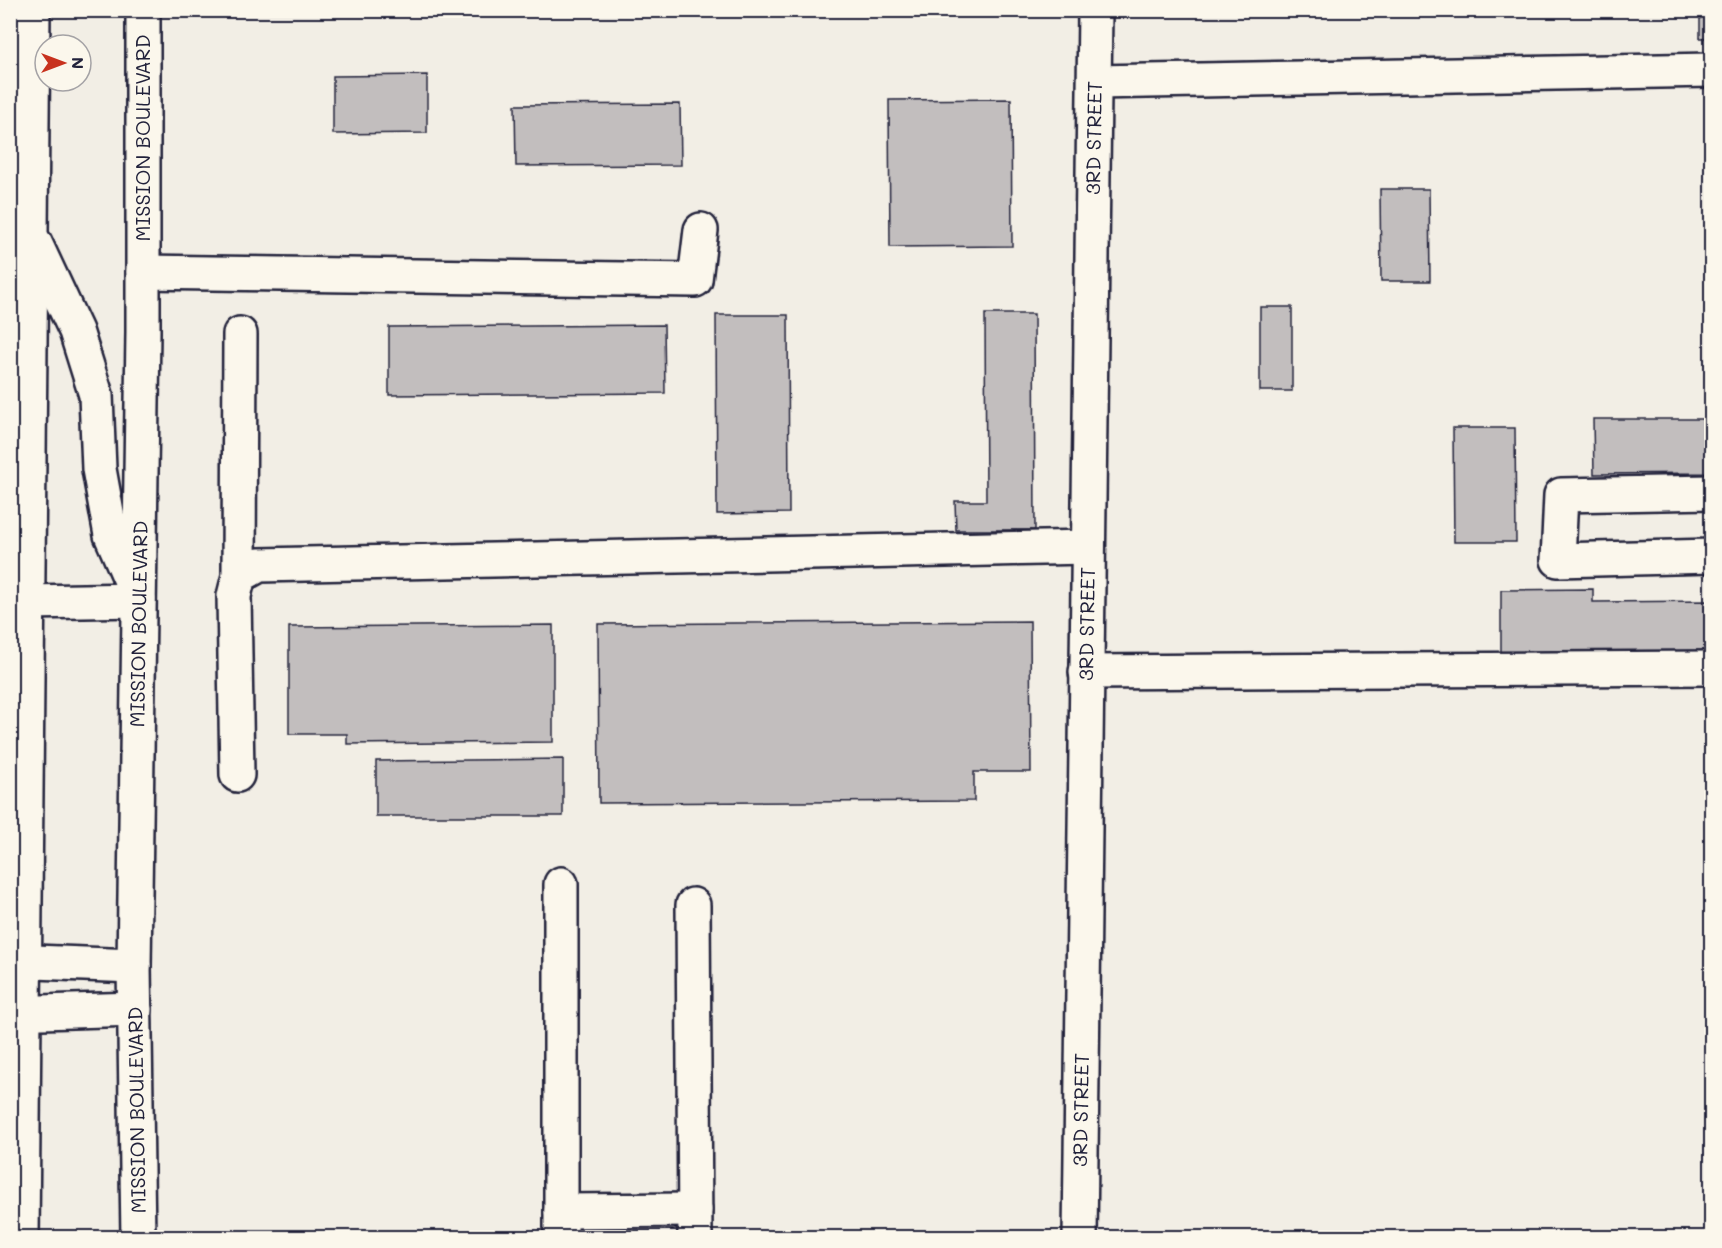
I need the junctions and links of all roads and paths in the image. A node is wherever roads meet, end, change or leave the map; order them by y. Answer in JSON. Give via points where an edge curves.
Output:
{"nodes":[{"id":1,"x":33,"y":10,"type":"edge"},
{"id":2,"x":143,"y":10,"type":"edge"},
{"id":3,"x":1095,"y":10,"type":"edge"},
{"id":4,"x":1712,"y":70,"type":"edge"},
{"id":5,"x":1095,"y":82,"type":"junction"},
{"id":6,"x":21,"y":149,"type":"edge"},
{"id":7,"x":701,"y":230,"type":"dead end"},
{"id":8,"x":31,"y":233,"type":"junction"},
{"id":9,"x":143,"y":272,"type":"junction"},
{"id":10,"x":240,"y":334,"type":"dead end"},
{"id":11,"x":20,"y":383,"type":"edge"},
{"id":12,"x":1712,"y":492,"type":"edge"},
{"id":13,"x":1088,"y":547,"type":"junction"},
{"id":14,"x":1712,"y":556,"type":"edge"},
{"id":15,"x":239,"y":576,"type":"junction"},
{"id":16,"x":139,"y":600,"type":"junction"},
{"id":17,"x":27,"y":602,"type":"junction"},
{"id":18,"x":1712,"y":668,"type":"edge"},
{"id":19,"x":1086,"y":672,"type":"junction"},
{"id":20,"x":237,"y":775,"type":"dead end"},
{"id":21,"x":561,"y":884,"type":"dead end"},
{"id":22,"x":693,"y":904,"type":"dead end"},
{"id":23,"x":17,"y":961,"type":"edge"},
{"id":24,"x":134,"y":966,"type":"junction"},
{"id":25,"x":135,"y":1009,"type":"junction"},
{"id":26,"x":17,"y":1013,"type":"edge"},
{"id":27,"x":561,"y":1224,"type":"edge"},
{"id":28,"x":695,"y":1224,"type":"edge"},
{"id":29,"x":22,"y":1238,"type":"edge"},
{"id":30,"x":138,"y":1238,"type":"edge"},
{"id":31,"x":1080,"y":1238,"type":"edge"}],
"edges":[{"from":1,"to":6,"type":"main road"},
{"from":2,"to":9,"type":"main road","name":"MISSION BOULEVARD"},
{"from":3,"to":5,"type":"main road","name":"3RD STREET"},
{"from":4,"to":5,"type":"main road"},
{"from":5,"to":13,"type":"main road","name":"3RD STREET"},
{"from":6,"to":8,"type":"main road"},
{"from":7,"to":9,"type":"main road","via":[[695,280]]},
{"from":8,"to":11,"type":"main road"},
{"from":8,"to":16,"type":"main road","via":[[76,331],[96,395],[99,469],[111,535]]},
{"from":9,"to":16,"type":"main road","name":"MISSION BOULEVARD"},
{"from":10,"to":15,"type":"main road"},
{"from":11,"to":17,"type":"main road"},
{"from":12,"to":14,"type":"main road","via":[[1561,495],[1558,560]]},
{"from":13,"to":15,"type":"main road","via":[[259,565]]},
{"from":13,"to":19,"type":"main road","name":"3RD STREET"},
{"from":15,"to":20,"type":"main road","via":[[234,596]]},
{"from":16,"to":17,"type":"main road"},
{"from":16,"to":24,"type":"main road","name":"MISSION BOULEVARD"},
{"from":17,"to":23,"type":"main road"},
{"from":18,"to":19,"type":"main road"},
{"from":19,"to":31,"type":"main road","name":"3RD STREET"},
{"from":21,"to":27,"type":"main road"},
{"from":22,"to":28,"type":"main road"},
{"from":23,"to":24,"type":"main road"},
{"from":23,"to":26,"type":"main road"},
{"from":24,"to":25,"type":"main road","name":"MISSION BOULEVARD"},
{"from":25,"to":26,"type":"main road"},
{"from":25,"to":30,"type":"main road","name":"MISSION BOULEVARD"},
{"from":26,"to":29,"type":"main road"},
{"from":27,"to":28,"type":"main road"}]}
